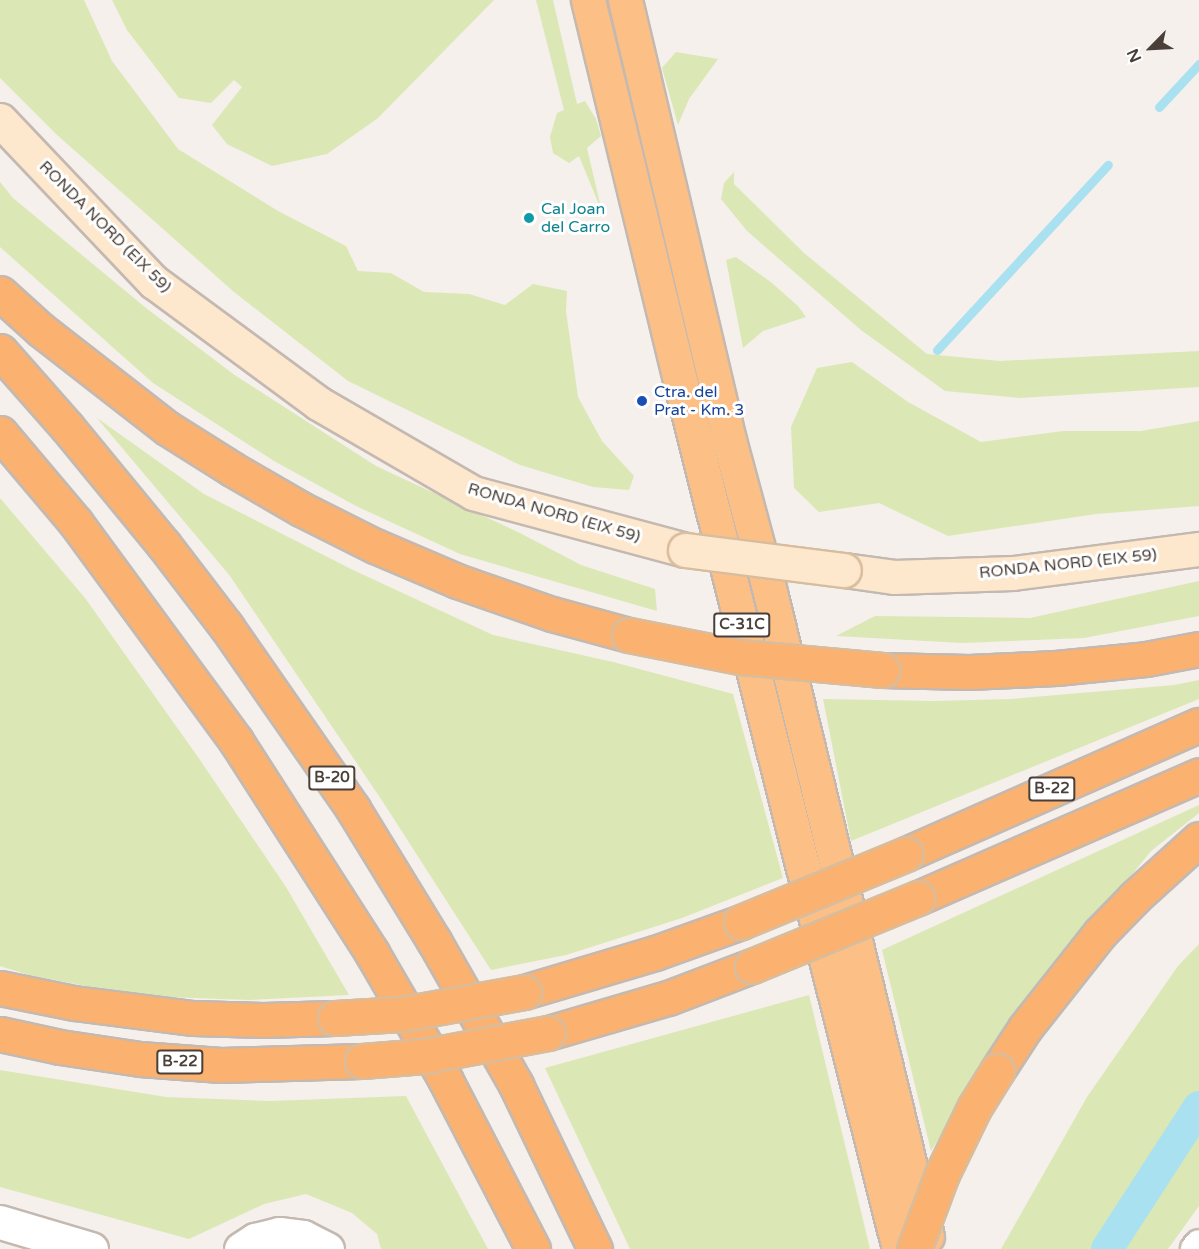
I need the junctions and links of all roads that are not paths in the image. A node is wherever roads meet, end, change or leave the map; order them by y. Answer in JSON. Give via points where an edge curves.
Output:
{"nodes":[{"id":1,"x":588,"y":0,"type":"edge"},
{"id":2,"x":625,"y":0,"type":"edge"},
{"id":3,"x":0,"y":120,"type":"edge"},
{"id":4,"x":0,"y":293,"type":"edge"},
{"id":5,"x":0,"y":351,"type":"edge"},
{"id":6,"x":0,"y":434,"type":"edge"},
{"id":7,"x":1199,"y":549,"type":"edge"},
{"id":8,"x":1199,"y":649,"type":"edge"},
{"id":9,"x":1199,"y":725,"type":"edge"},
{"id":10,"x":1199,"y":774,"type":"edge"},
{"id":11,"x":1199,"y":839,"type":"edge"},
{"id":12,"x":0,"y":988,"type":"edge"},
{"id":13,"x":0,"y":1034,"type":"edge"},
{"id":14,"x":0,"y":1222,"type":"edge"},
{"id":15,"x":1199,"y":1244,"type":"edge"},
{"id":16,"x":91,"y":1249,"type":"edge"},
{"id":17,"x":241,"y":1249,"type":"edge"},
{"id":18,"x":327,"y":1249,"type":"edge"},
{"id":19,"x":533,"y":1249,"type":"edge"},
{"id":20,"x":596,"y":1249,"type":"edge"},
{"id":21,"x":899,"y":1249,"type":"edge"},
{"id":22,"x":914,"y":1249,"type":"edge"},
{"id":23,"x":931,"y":1249,"type":"edge"},
{"id":24,"x":1195,"y":1249,"type":"edge"}],
"edges":[{"from":1,"to":21,"type":"highway","number":"C-31C"},
{"from":2,"to":23,"type":"highway","number":"C-31C","via":[[729,440]]},
{"from":3,"to":7,"type":"main road","name":"RONDA NORD (EIX 59)","bridge":true,"via":[[154,282],[318,403],[473,492],[685,550],[894,577],[1013,573]]},
{"from":4,"to":8,"type":"highway","bridge":true,"via":[[49,337],[167,428],[232,469],[375,546],[457,581],[552,614],[629,635],[740,657],[882,670],[1056,668]]},
{"from":5,"to":20,"type":"highway","number":"B-20","via":[[164,545],[353,809],[516,1085]]},
{"from":6,"to":19,"type":"highway","via":[[76,523],[236,741],[372,953],[445,1079]]},
{"from":9,"to":12,"type":"highway","number":"B-22","bridge":true,"via":[[741,922],[655,953],[524,992],[402,1014],[263,1020],[193,1018],[74,1003]]},
{"from":10,"to":13,"type":"highway","number":"B-22","bridge":true,"via":[[918,898],[752,966],[668,998],[548,1033],[425,1056],[221,1065],[128,1057]]},
{"from":11,"to":22,"type":"highway","bridge":true,"via":[[1100,933],[1044,1002],[974,1108],[942,1174]]},
{"from":14,"to":16,"type":"street"},
{"from":15,"to":24,"type":"street"},
{"from":17,"to":18,"type":"street","via":[[267,1236],[292,1234]]}]}
